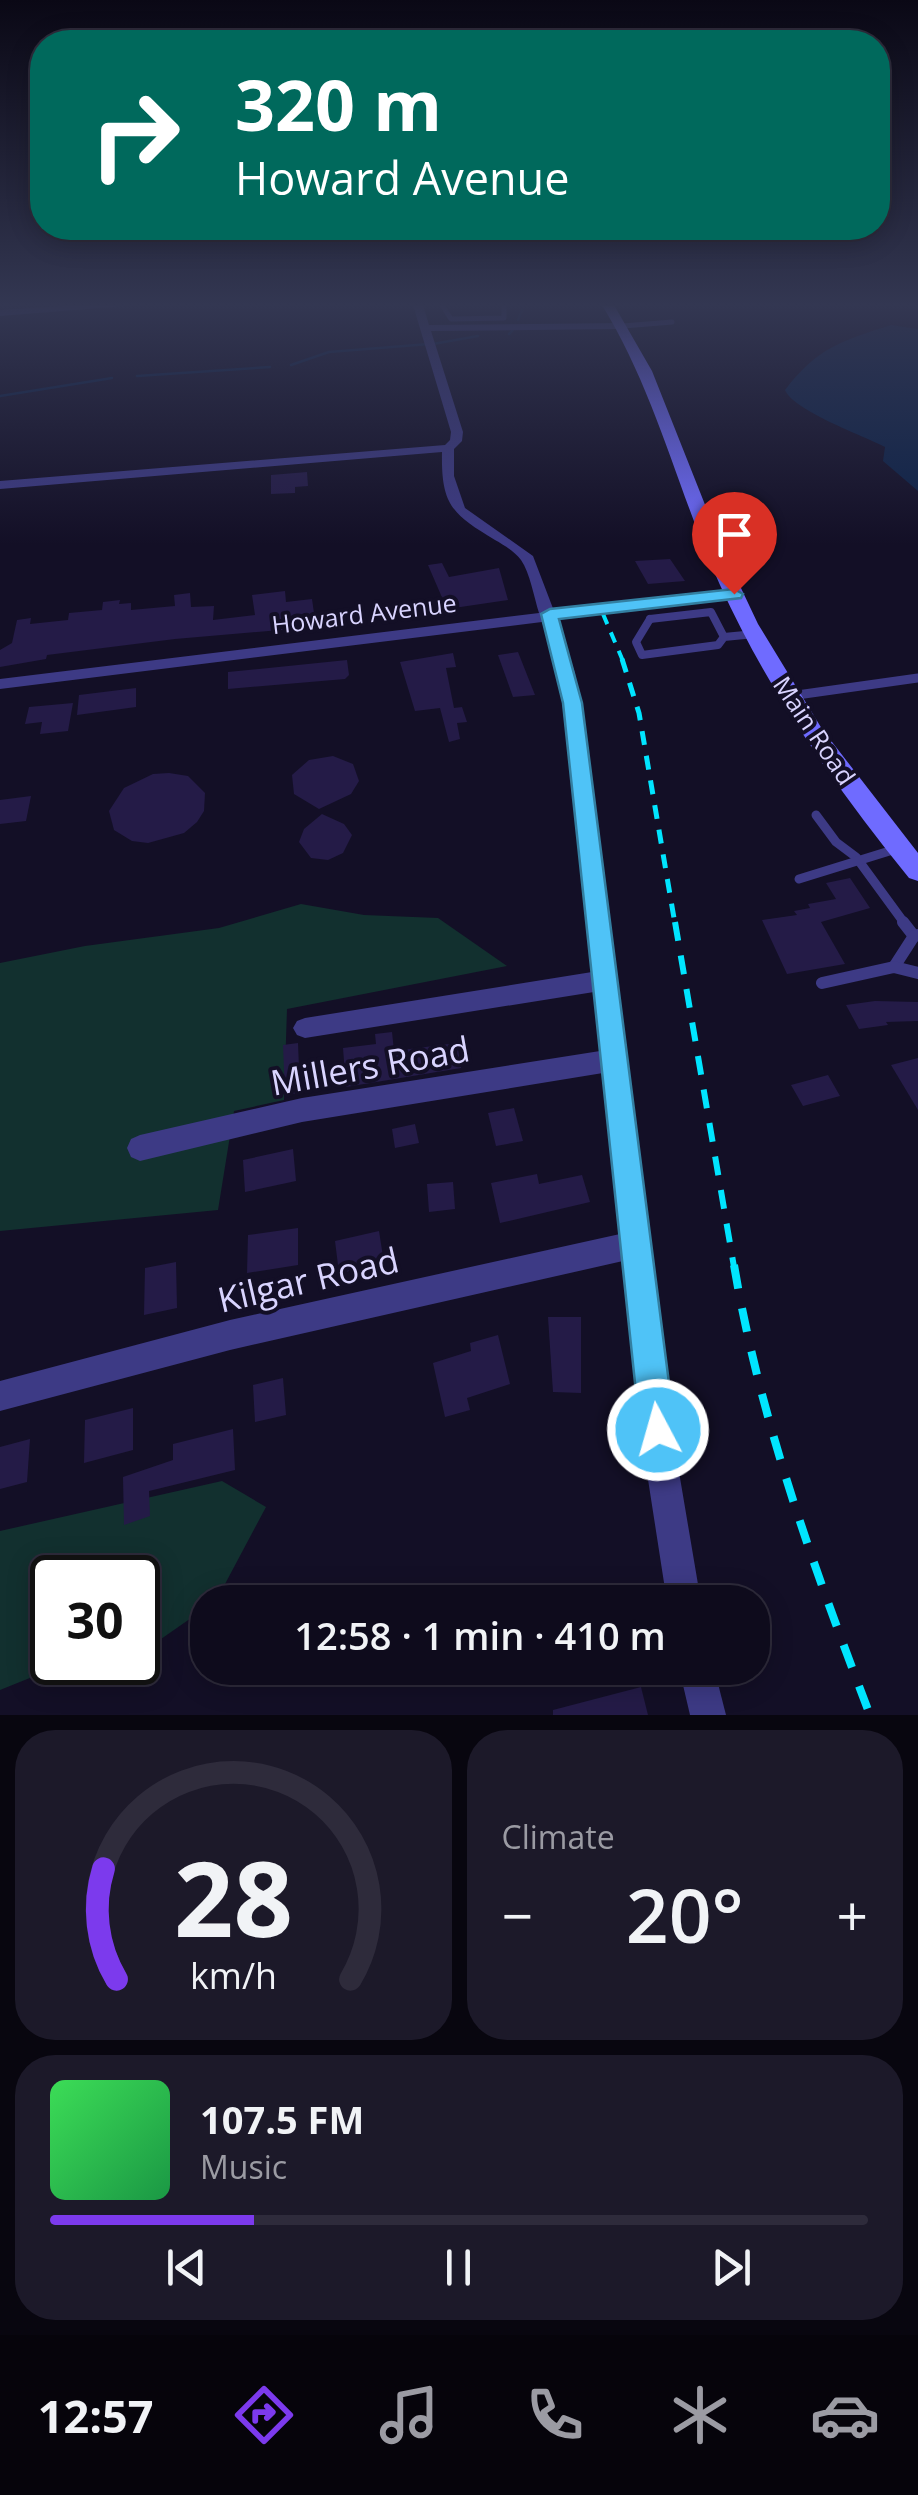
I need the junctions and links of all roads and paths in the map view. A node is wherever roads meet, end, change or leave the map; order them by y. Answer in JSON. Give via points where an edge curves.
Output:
{"nodes":[{"id":1,"x":443,"y":385,"type":"edge"},
{"id":2,"x":650,"y":385,"type":"edge"},
{"id":3,"x":448,"y":448,"type":"junction"},
{"id":4,"x":0,"y":485,"type":"edge"},
{"id":5,"x":734,"y":594,"type":"junction"},
{"id":6,"x":646,"y":611,"type":"junction"},
{"id":7,"x":550,"y":614,"type":"junction"},
{"id":8,"x":756,"y":634,"type":"junction"},
{"id":9,"x":724,"y":637,"type":"junction"},
{"id":10,"x":918,"y":678,"type":"edge"},
{"id":11,"x":0,"y":684,"type":"edge"},
{"id":12,"x":788,"y":696,"type":"junction"},
{"id":13,"x":816,"y":815,"type":"dead end"},
{"id":14,"x":899,"y":849,"type":"junction"},
{"id":15,"x":856,"y":857,"type":"junction"},
{"id":16,"x":918,"y":871,"type":"edge"},
{"id":17,"x":799,"y":880,"type":"dead end"},
{"id":18,"x":916,"y":935,"type":"edge"},
{"id":19,"x":894,"y":966,"type":"junction"},
{"id":20,"x":918,"y":973,"type":"edge"},
{"id":21,"x":606,"y":980,"type":"junction"},
{"id":22,"x":822,"y":983,"type":"dead end"},
{"id":23,"x":305,"y":1028,"type":"dead end"},
{"id":24,"x":614,"y":1060,"type":"junction"},
{"id":25,"x":140,"y":1148,"type":"dead end"},
{"id":26,"x":636,"y":1244,"type":"junction"},
{"id":27,"x":0,"y":1396,"type":"edge"},
{"id":28,"x":681,"y":1585,"type":"edge"},
{"id":29,"x":702,"y":1685,"type":"edge"},
{"id":30,"x":708,"y":1715,"type":"edge"}],
"edges":[{"from":1,"to":3,"type":"street","via":[[457,432]]},
{"from":2,"to":5,"type":"main road","name":"Main Road"},
{"from":3,"to":4,"type":"street"},
{"from":3,"to":7,"type":"street","via":[[460,512],[528,558]]},
{"from":5,"to":6,"type":"street","name":"Howard Avenue"},
{"from":5,"to":8,"type":"main road","name":"Main Road"},
{"from":6,"to":7,"type":"street","name":"Howard Avenue"},
{"from":6,"to":9,"type":"lane","via":[[710,612]]},
{"from":6,"to":9,"type":"lane","via":[[636,642],[642,654],[718,645]]},
{"from":7,"to":11,"type":"street","name":"Howard Avenue"},
{"from":7,"to":21,"type":"street","via":[[573,703]]},
{"from":8,"to":9,"type":"lane"},
{"from":8,"to":12,"type":"main road","name":"Main Road"},
{"from":10,"to":12,"type":"lane"},
{"from":12,"to":14,"type":"main road","name":"Main Road"},
{"from":13,"to":15,"type":"lane"},
{"from":14,"to":15,"type":"lane"},
{"from":14,"to":16,"type":"main road","name":"Main Road"},
{"from":15,"to":17,"type":"lane","via":[[843,869]]},
{"from":15,"to":18,"type":"lane"},
{"from":18,"to":19,"type":"lane"},
{"from":19,"to":20,"type":"lane"},
{"from":19,"to":22,"type":"lane"},
{"from":21,"to":23,"type":"street"},
{"from":21,"to":24,"type":"street"},
{"from":24,"to":25,"type":"street","name":"Millers Road","via":[[302,1110]]},
{"from":24,"to":26,"type":"street"},
{"from":26,"to":27,"type":"street","name":"Kilgar Road","via":[[248,1331]]},
{"from":26,"to":28,"type":"street"},
{"from":29,"to":30,"type":"street"}]}
